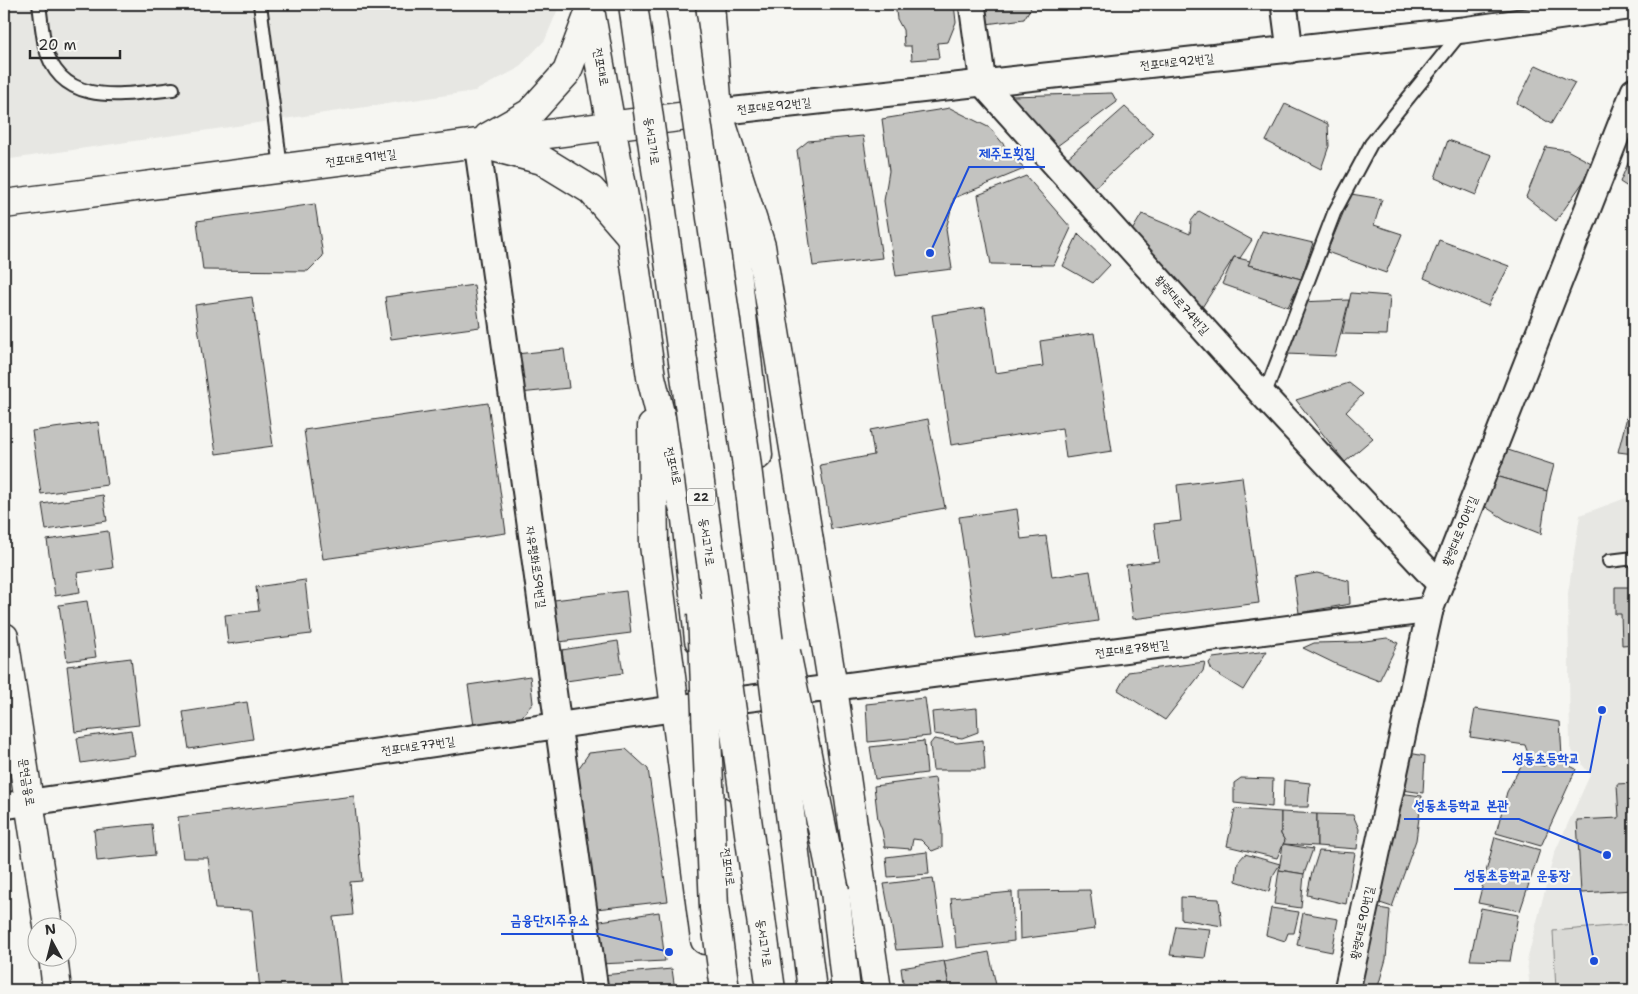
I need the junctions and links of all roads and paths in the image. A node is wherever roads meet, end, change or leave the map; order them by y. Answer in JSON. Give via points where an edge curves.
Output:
{"nodes":[{"id":1,"x":40,"y":4,"type":"edge"},
{"id":2,"x":260,"y":4,"type":"edge"},
{"id":3,"x":633,"y":4,"type":"edge"},
{"id":4,"x":680,"y":4,"type":"edge"},
{"id":5,"x":710,"y":4,"type":"edge"},
{"id":6,"x":972,"y":4,"type":"edge"},
{"id":7,"x":1284,"y":4,"type":"edge"},
{"id":8,"x":1634,"y":6,"type":"edge"},
{"id":9,"x":589,"y":7,"type":"edge"},
{"id":10,"x":1463,"y":30,"type":"junction"},
{"id":11,"x":1290,"y":50,"type":"junction"},
{"id":12,"x":983,"y":84,"type":"junction"},
{"id":13,"x":172,"y":89,"type":"dead end"},
{"id":14,"x":1634,"y":91,"type":"edge"},
{"id":15,"x":718,"y":112,"type":"junction"},
{"id":16,"x":612,"y":127,"type":"junction"},
{"id":17,"x":477,"y":143,"type":"junction"},
{"id":18,"x":281,"y":168,"type":"junction"},
{"id":19,"x":4,"y":204,"type":"edge"},
{"id":20,"x":631,"y":236,"type":"junction"},
{"id":21,"x":651,"y":377,"type":"junction"},
{"id":22,"x":1264,"y":396,"type":"junction"},
{"id":23,"x":746,"y":459,"type":"junction"},
{"id":24,"x":696,"y":462,"type":"junction"},
{"id":25,"x":1634,"y":558,"type":"edge"},
{"id":26,"x":1609,"y":561,"type":"dead end"},
{"id":27,"x":1439,"y":583,"type":"junction"},
{"id":28,"x":1430,"y":610,"type":"junction"},
{"id":29,"x":4,"y":637,"type":"edge"},
{"id":30,"x":833,"y":688,"type":"junction"},
{"id":31,"x":786,"y":694,"type":"junction"},
{"id":32,"x":706,"y":704,"type":"junction"},
{"id":33,"x":674,"y":709,"type":"junction"},
{"id":34,"x":558,"y":725,"type":"junction"},
{"id":35,"x":17,"y":804,"type":"edge"},
{"id":36,"x":45,"y":916,"type":"edge"},
{"id":37,"x":54,"y":966,"type":"edge"},
{"id":38,"x":58,"y":990,"type":"edge"},
{"id":39,"x":596,"y":990,"type":"edge"},
{"id":40,"x":712,"y":990,"type":"edge"},
{"id":41,"x":725,"y":990,"type":"edge"},
{"id":42,"x":745,"y":990,"type":"edge"},
{"id":43,"x":771,"y":990,"type":"edge"},
{"id":44,"x":812,"y":990,"type":"edge"},
{"id":45,"x":825,"y":990,"type":"edge"},
{"id":46,"x":846,"y":990,"type":"edge"},
{"id":47,"x":877,"y":990,"type":"edge"},
{"id":48,"x":1347,"y":990,"type":"edge"}],
"edges":[{"from":1,"to":13,"type":"lane","via":[[46,47],[55,69],[77,89],[108,96]]},
{"from":2,"to":18,"type":"lane"},
{"from":3,"to":24,"type":"main road","name":"동서고가로","number":"22","bridge":true},
{"from":4,"to":23,"type":"main road","bridge":true},
{"from":5,"to":15,"type":"main road"},
{"from":6,"to":12,"type":"street"},
{"from":7,"to":11,"type":"street"},
{"from":8,"to":10,"type":"street","name":"전포대로92번길"},
{"from":9,"to":16,"type":"main road","name":"전포대로"},
{"from":9,"to":17,"type":"main road","via":[[567,72],[530,113]]},
{"from":10,"to":11,"type":"street","name":"전포대로92번길"},
{"from":10,"to":22,"type":"lane","via":[[1366,153],[1334,213]]},
{"from":11,"to":12,"type":"street","name":"전포대로92번길"},
{"from":12,"to":15,"type":"street","name":"전포대로92번길"},
{"from":12,"to":22,"type":"street","name":"황령대로74번길"},
{"from":14,"to":27,"type":"street","name":"황령대로90번길"},
{"from":15,"to":16,"type":"main road","name":"전포대로91번길"},
{"from":15,"to":30,"type":"main road","via":[[761,246]]},
{"from":15,"to":31,"type":"main road"},
{"from":16,"to":17,"type":"main road","name":"전포대로91번길"},
{"from":16,"to":20,"type":"main road","name":"전포대로"},
{"from":17,"to":18,"type":"main road","name":"전포대로91번길"},
{"from":17,"to":20,"type":"main road","via":[[542,160],[591,190]]},
{"from":17,"to":34,"type":"street","name":"자유평화로59번길"},
{"from":18,"to":19,"type":"main road","name":"전포대로91번길"},
{"from":20,"to":21,"type":"main road","name":"전포대로"},
{"from":21,"to":32,"type":"main road","name":"전포대로","via":[[686,519]]},
{"from":21,"to":33,"type":"main road","via":[[654,545]]},
{"from":22,"to":27,"type":"street","name":"황령대로74번길"},
{"from":23,"to":44,"type":"main road","bridge":true},
{"from":23,"to":46,"type":"main road","bridge":true,"via":[[835,891]]},
{"from":24,"to":41,"type":"main road","bridge":true,"via":[[714,908]]},
{"from":24,"to":43,"type":"main road","name":"동서고가로","number":"22","bridge":true},
{"from":25,"to":26,"type":"lane"},
{"from":27,"to":28,"type":"street","name":"황령대로90번길"},
{"from":28,"to":30,"type":"street","name":"전포대로78번길"},
{"from":28,"to":48,"type":"street","name":"황령대로90번길"},
{"from":29,"to":35,"type":"main road","name":"문현금융로"},
{"from":30,"to":31,"type":"street","name":"전포대로77번길"},
{"from":30,"to":47,"type":"main road"},
{"from":31,"to":32,"type":"street","name":"전포대로77번길"},
{"from":31,"to":45,"type":"main road"},
{"from":32,"to":33,"type":"street","name":"전포대로77번길"},
{"from":32,"to":42,"type":"main road","name":"전포대로"},
{"from":33,"to":34,"type":"street","name":"전포대로77번길"},
{"from":33,"to":40,"type":"main road"},
{"from":34,"to":35,"type":"street","name":"전포대로77번길"},
{"from":34,"to":39,"type":"street","name":"자유평화로59번길"},
{"from":35,"to":36,"type":"main road","name":"문현금융로"},
{"from":37,"to":38,"type":"main road"}]}
